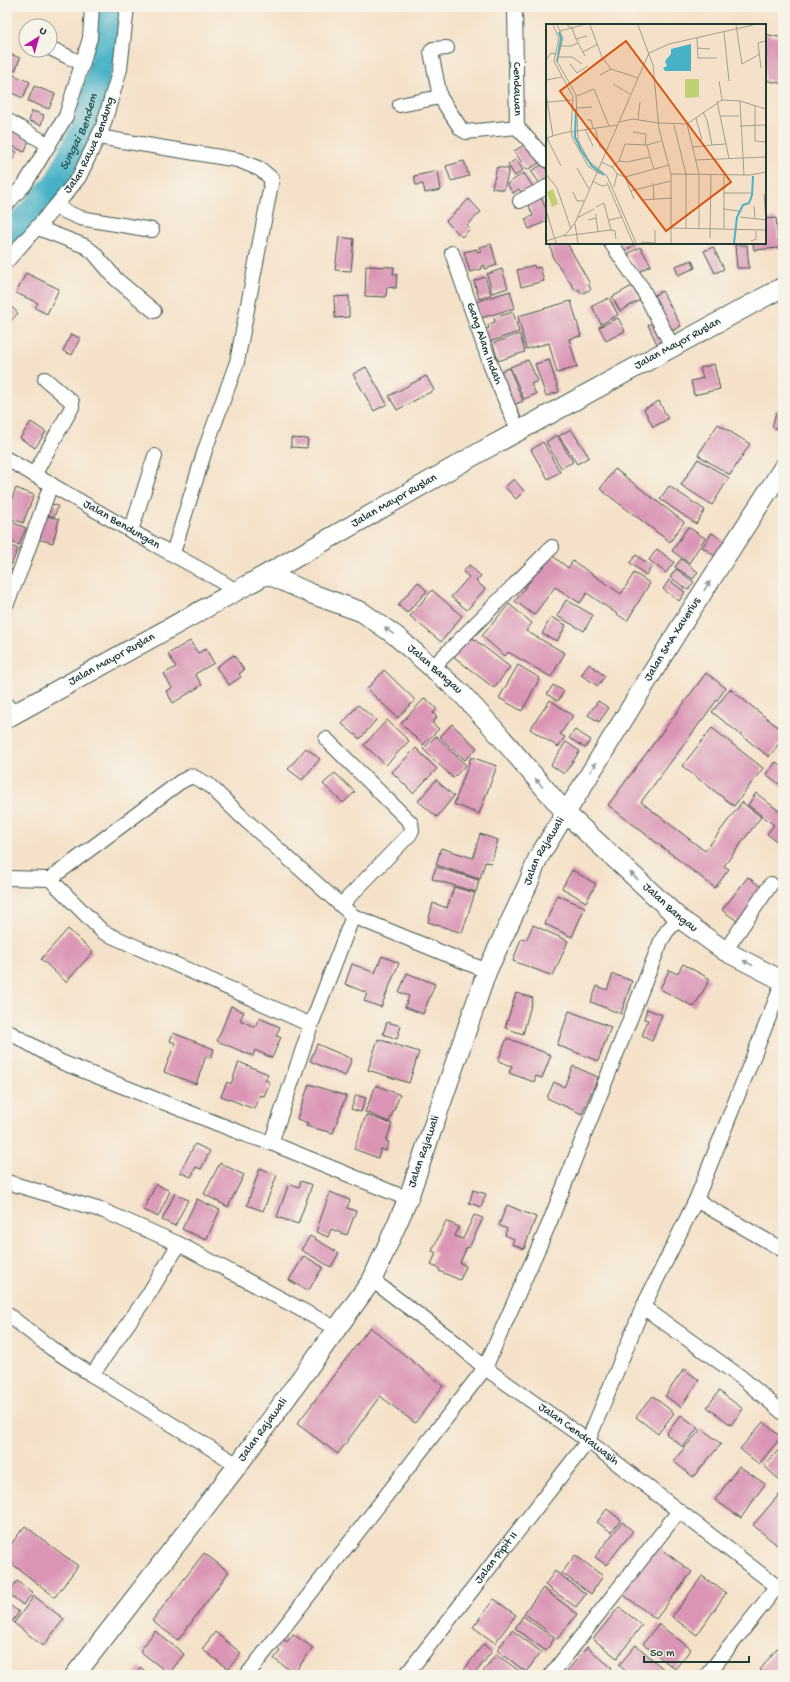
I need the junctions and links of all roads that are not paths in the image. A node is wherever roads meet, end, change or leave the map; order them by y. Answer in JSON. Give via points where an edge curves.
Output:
{"nodes":[{"id":1,"x":92,"y":7,"type":"edge"},
{"id":2,"x":127,"y":7,"type":"edge"},
{"id":3,"x":515,"y":7,"type":"edge"},
{"id":4,"x":447,"y":48,"type":"dead end"},
{"id":5,"x":58,"y":52,"type":"edge"},
{"id":6,"x":83,"y":64,"type":"junction"},
{"id":7,"x":440,"y":97,"type":"junction"},
{"id":8,"x":400,"y":105,"type":"dead end"},
{"id":9,"x":7,"y":120,"type":"edge"},
{"id":10,"x":517,"y":127,"type":"junction"},
{"id":11,"x":98,"y":137,"type":"junction"},
{"id":12,"x":49,"y":145,"type":"junction"},
{"id":13,"x":546,"y":159,"type":"edge"},
{"id":14,"x":546,"y":187,"type":"edge"},
{"id":15,"x":520,"y":201,"type":"dead end"},
{"id":16,"x":7,"y":204,"type":"edge"},
{"id":17,"x":55,"y":207,"type":"junction"},
{"id":18,"x":38,"y":228,"type":"junction"},
{"id":19,"x":152,"y":230,"type":"dead end"},
{"id":20,"x":612,"y":244,"type":"edge"},
{"id":21,"x":452,"y":253,"type":"dead end"},
{"id":22,"x":7,"y":261,"type":"edge"},
{"id":23,"x":783,"y":287,"type":"edge"},
{"id":24,"x":154,"y":311,"type":"dead end"},
{"id":25,"x":673,"y":348,"type":"junction"},
{"id":26,"x":45,"y":379,"type":"dead end"},
{"id":27,"x":518,"y":432,"type":"junction"},
{"id":28,"x":155,"y":456,"type":"dead end"},
{"id":29,"x":7,"y":459,"type":"edge"},
{"id":30,"x":783,"y":468,"type":"edge"},
{"id":31,"x":34,"y":475,"type":"junction"},
{"id":32,"x":51,"y":484,"type":"junction"},
{"id":33,"x":131,"y":531,"type":"junction"},
{"id":34,"x":552,"y":547,"type":"dead end"},
{"id":35,"x":173,"y":553,"type":"junction"},
{"id":36,"x":267,"y":574,"type":"junction"},
{"id":37,"x":236,"y":591,"type":"junction"},
{"id":38,"x":7,"y":603,"type":"edge"},
{"id":39,"x":433,"y":667,"type":"junction"},
{"id":40,"x":9,"y":713,"type":"edge"},
{"id":41,"x":326,"y":739,"type":"dead end"},
{"id":42,"x":568,"y":815,"type":"junction"},
{"id":43,"x":7,"y":878,"type":"edge"},
{"id":44,"x":50,"y":880,"type":"junction"},
{"id":45,"x":771,"y":884,"type":"dead end"},
{"id":46,"x":341,"y":905,"type":"junction"},
{"id":47,"x":353,"y":916,"type":"junction"},
{"id":48,"x":679,"y":918,"type":"junction"},
{"id":49,"x":725,"y":952,"type":"junction"},
{"id":50,"x":487,"y":971,"type":"junction"},
{"id":51,"x":783,"y":982,"type":"edge"},
{"id":52,"x":310,"y":1025,"type":"junction"},
{"id":53,"x":7,"y":1031,"type":"edge"},
{"id":54,"x":272,"y":1143,"type":"junction"},
{"id":55,"x":7,"y":1182,"type":"edge"},
{"id":56,"x":408,"y":1199,"type":"junction"},
{"id":57,"x":696,"y":1200,"type":"junction"},
{"id":58,"x":179,"y":1244,"type":"junction"},
{"id":59,"x":783,"y":1250,"type":"edge"},
{"id":60,"x":372,"y":1280,"type":"junction"},
{"id":61,"x":643,"y":1307,"type":"junction"},
{"id":62,"x":7,"y":1314,"type":"edge"},
{"id":63,"x":337,"y":1329,"type":"junction"},
{"id":64,"x":485,"y":1368,"type":"junction"},
{"id":65,"x":92,"y":1376,"type":"junction"},
{"id":66,"x":783,"y":1413,"type":"edge"},
{"id":67,"x":588,"y":1441,"type":"junction"},
{"id":68,"x":238,"y":1465,"type":"junction"},
{"id":69,"x":679,"y":1511,"type":"junction"},
{"id":70,"x":780,"y":1589,"type":"edge"},
{"id":71,"x":75,"y":1675,"type":"edge"},
{"id":72,"x":247,"y":1675,"type":"edge"},
{"id":73,"x":406,"y":1675,"type":"edge"},
{"id":74,"x":551,"y":1675,"type":"edge"},
{"id":75,"x":708,"y":1675,"type":"edge"}],
"edges":[{"from":1,"to":6,"type":"street","via":[[90,38]]},
{"from":2,"to":11,"type":"street","name":"Jalan Rawa Bendung","via":[[120,69]]},
{"from":3,"to":10,"type":"street","name":"Cendawan"},
{"from":4,"to":7,"type":"street","via":[[433,49],[431,52]]},
{"from":5,"to":6,"type":"street"},
{"from":6,"to":12,"type":"street","via":[[66,116]]},
{"from":7,"to":8,"type":"street"},
{"from":7,"to":10,"type":"street","via":[[461,129],[466,132]]},
{"from":9,"to":12,"type":"street"},
{"from":10,"to":13,"type":"street","name":"Cendawan"},
{"from":11,"to":17,"type":"street","name":"Jalan Rawa Bendung","via":[[79,177]]},
{"from":11,"to":35,"type":"street","via":[[238,160],[260,168],[272,179],[237,362],[206,447]]},
{"from":12,"to":16,"type":"street","via":[[25,184]]},
{"from":14,"to":15,"type":"street"},
{"from":17,"to":18,"type":"street","name":"Jalan Rawa Bendung"},
{"from":17,"to":19,"type":"street","via":[[80,218]]},
{"from":18,"to":22,"type":"street","name":"Jalan Rawa Bendung"},
{"from":18,"to":24,"type":"street","via":[[85,246],[116,279]]},
{"from":20,"to":25,"type":"street","via":[[642,288]]},
{"from":21,"to":27,"type":"street","name":"Gang Alam Indah","via":[[492,369]]},
{"from":23,"to":25,"type":"street","name":"Jalan Mayor Ruslan"},
{"from":25,"to":27,"type":"street","name":"Jalan Mayor Ruslan"},
{"from":26,"to":31,"type":"street","via":[[72,402],[72,407]]},
{"from":27,"to":36,"type":"street","name":"Jalan Mayor Ruslan"},
{"from":28,"to":33,"type":"street"},
{"from":29,"to":31,"type":"street","name":"Jalan Bendungan"},
{"from":42,"to":30,"type":"street","name":"Jalan SMA Xaverius","one_way":true,"via":[[576,794]]},
{"from":31,"to":32,"type":"street","name":"Jalan Bendungan"},
{"from":32,"to":33,"type":"street","name":"Jalan Bendungan"},
{"from":32,"to":38,"type":"street"},
{"from":33,"to":35,"type":"street","name":"Jalan Bendungan"},
{"from":34,"to":39,"type":"street"},
{"from":35,"to":37,"type":"street","name":"Jalan Bendungan"},
{"from":36,"to":37,"type":"street","name":"Jalan Mayor Ruslan"},
{"from":39,"to":36,"type":"street","name":"Jalan Bangau","one_way":true,"via":[[362,612]]},
{"from":37,"to":40,"type":"street","name":"Jalan Mayor Ruslan"},
{"from":42,"to":39,"type":"street","name":"Jalan Bangau","one_way":true,"via":[[494,729]]},
{"from":41,"to":46,"type":"street","via":[[411,823],[412,830]]},
{"from":48,"to":42,"type":"street","name":"Jalan Bangau","one_way":true},
{"from":42,"to":50,"type":"street","name":"Jalan Rajawali","via":[[545,862],[528,884]]},
{"from":43,"to":44,"type":"street"},
{"from":44,"to":46,"type":"street","via":[[180,782],[192,776],[209,785]]},
{"from":44,"to":52,"type":"street","via":[[103,932]]},
{"from":45,"to":49,"type":"street"},
{"from":46,"to":47,"type":"street"},
{"from":47,"to":50,"type":"street"},
{"from":47,"to":52,"type":"street"},
{"from":48,"to":49,"type":"street","name":"Jalan Bangau"},
{"from":48,"to":64,"type":"street","via":[[661,942],[550,1224]]},
{"from":51,"to":49,"type":"street","name":"Jalan Bangau","one_way":true},
{"from":50,"to":56,"type":"street","name":"Jalan Rajawali"},
{"from":51,"to":57,"type":"street","name":"Jalan Pipit II"},
{"from":52,"to":54,"type":"street"},
{"from":53,"to":54,"type":"street","via":[[61,1062]]},
{"from":54,"to":56,"type":"street"},
{"from":55,"to":58,"type":"street","via":[[104,1211]]},
{"from":56,"to":60,"type":"street","name":"Jalan Rajawali"},
{"from":57,"to":59,"type":"street"},
{"from":57,"to":61,"type":"street","name":"Jalan Pipit II"},
{"from":58,"to":63,"type":"street"},
{"from":58,"to":65,"type":"street","via":[[148,1295]]},
{"from":60,"to":63,"type":"street","name":"Jalan Rajawali"},
{"from":60,"to":64,"type":"street","name":"Jalan Cendrawasih"},
{"from":61,"to":66,"type":"street","via":[[742,1378]]},
{"from":61,"to":67,"type":"street","name":"Jalan Pipit II"},
{"from":62,"to":65,"type":"street","name":"Jalan Rajawali"},
{"from":63,"to":68,"type":"street","name":"Jalan Rajawali"},
{"from":64,"to":67,"type":"street","name":"Jalan Cendrawasih"},
{"from":64,"to":72,"type":"street"},
{"from":65,"to":68,"type":"street","name":"Jalan Rajawali"},
{"from":67,"to":69,"type":"street","name":"Jalan Cendrawasih"},
{"from":67,"to":73,"type":"street","name":"Jalan Pipit II"},
{"from":68,"to":71,"type":"street","name":"Jalan Rajawali"},
{"from":69,"to":70,"type":"street","name":"Jalan Cendrawasih"},
{"from":69,"to":74,"type":"street"},
{"from":70,"to":75,"type":"street"}]}
